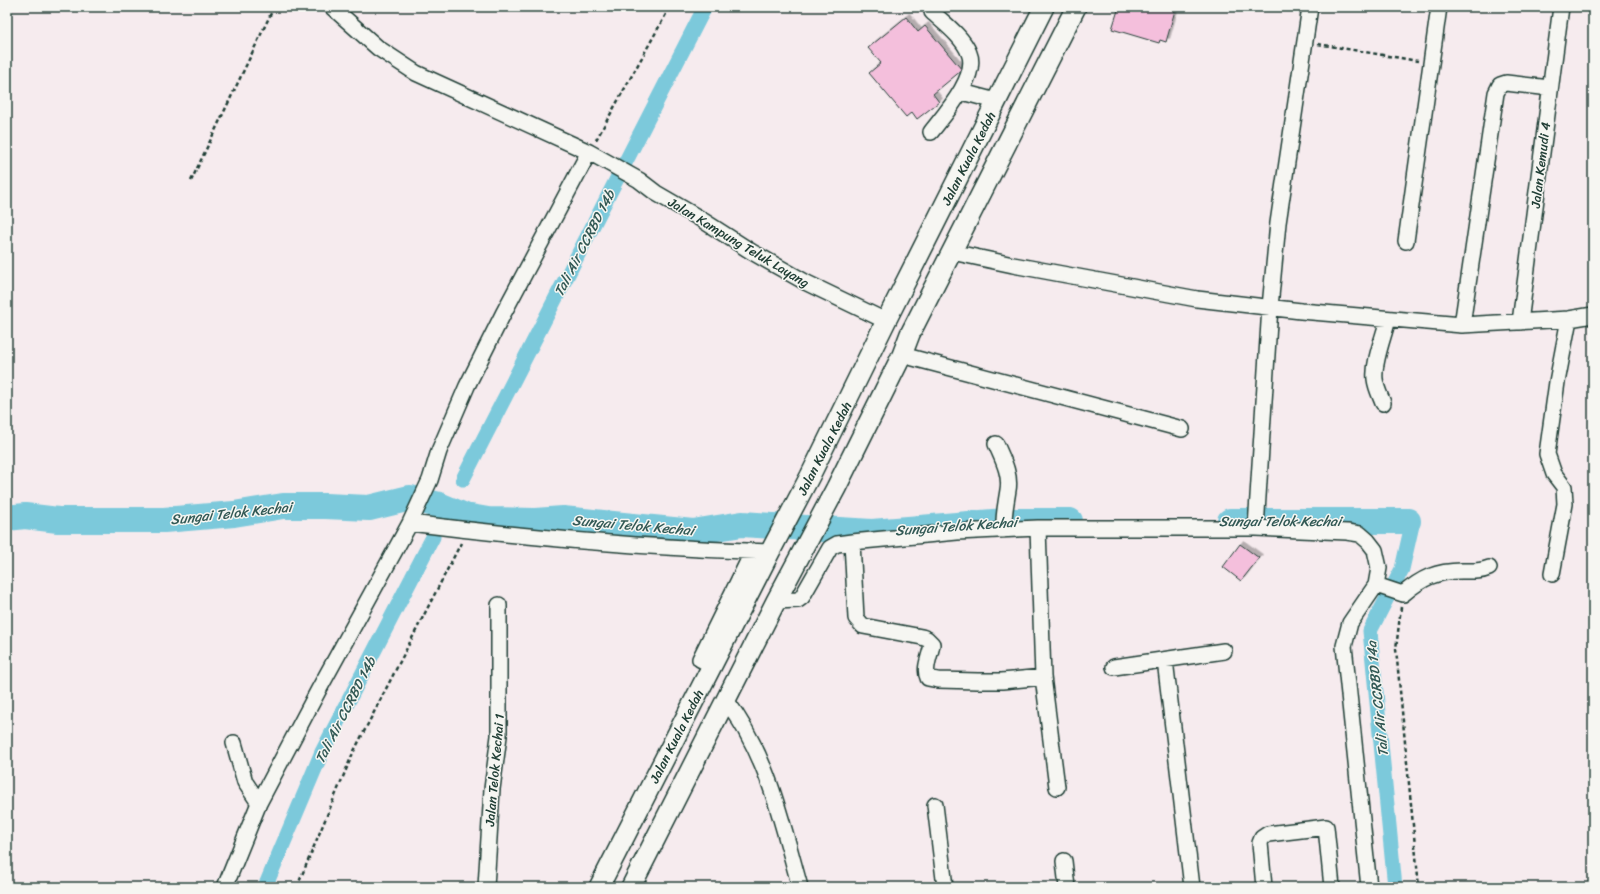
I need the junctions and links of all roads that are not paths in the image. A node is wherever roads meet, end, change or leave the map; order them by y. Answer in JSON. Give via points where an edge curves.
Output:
{"nodes":[{"id":1,"x":332,"y":7,"type":"edge"},
{"id":2,"x":1044,"y":7,"type":"edge"},
{"id":3,"x":1076,"y":7,"type":"edge"},
{"id":4,"x":1310,"y":7,"type":"edge"},
{"id":5,"x":1438,"y":7,"type":"edge"},
{"id":6,"x":1561,"y":7,"type":"edge"},
{"id":7,"x":932,"y":12,"type":"dead end"},
{"id":8,"x":1550,"y":88,"type":"junction"},
{"id":9,"x":962,"y":92,"type":"junction"},
{"id":10,"x":996,"y":101,"type":"junction"},
{"id":11,"x":1027,"y":105,"type":"junction"},
{"id":12,"x":931,"y":132,"type":"dead end"},
{"id":13,"x":594,"y":155,"type":"junction"},
{"id":14,"x":1406,"y":241,"type":"dead end"},
{"id":15,"x":952,"y":252,"type":"junction"},
{"id":16,"x":1270,"y":307,"type":"junction"},
{"id":17,"x":1593,"y":314,"type":"edge"},
{"id":18,"x":1388,"y":319,"type":"junction"},
{"id":19,"x":1569,"y":319,"type":"junction"},
{"id":20,"x":886,"y":321,"type":"junction"},
{"id":21,"x":1520,"y":322,"type":"junction"},
{"id":22,"x":1462,"y":325,"type":"junction"},
{"id":23,"x":902,"y":356,"type":"junction"},
{"id":24,"x":1383,"y":403,"type":"dead end"},
{"id":25,"x":1182,"y":428,"type":"dead end"},
{"id":26,"x":996,"y":444,"type":"dead end"},
{"id":27,"x":1003,"y":522,"type":"junction"},
{"id":28,"x":410,"y":523,"type":"junction"},
{"id":29,"x":1256,"y":527,"type":"junction"},
{"id":30,"x":1038,"y":528,"type":"junction"},
{"id":31,"x":852,"y":542,"type":"junction"},
{"id":32,"x":765,"y":550,"type":"junction"},
{"id":33,"x":1489,"y":568,"type":"dead end"},
{"id":34,"x":1552,"y":574,"type":"dead end"},
{"id":35,"x":1377,"y":586,"type":"junction"},
{"id":36,"x":776,"y":602,"type":"junction"},
{"id":37,"x":499,"y":605,"type":"dead end"},
{"id":38,"x":1224,"y":650,"type":"dead end"},
{"id":39,"x":1164,"y":660,"type":"junction"},
{"id":40,"x":1114,"y":667,"type":"dead end"},
{"id":41,"x":1044,"y":677,"type":"junction"},
{"id":42,"x":726,"y":700,"type":"junction"},
{"id":43,"x":234,"y":743,"type":"dead end"},
{"id":44,"x":1057,"y":787,"type":"dead end"},
{"id":45,"x":259,"y":803,"type":"junction"},
{"id":46,"x":935,"y":805,"type":"dead end"},
{"id":47,"x":1064,"y":861,"type":"dead end"},
{"id":48,"x":225,"y":887,"type":"edge"},
{"id":49,"x":486,"y":887,"type":"edge"},
{"id":50,"x":599,"y":887,"type":"edge"},
{"id":51,"x":631,"y":887,"type":"edge"},
{"id":52,"x":800,"y":887,"type":"edge"},
{"id":53,"x":945,"y":887,"type":"edge"},
{"id":54,"x":1066,"y":887,"type":"edge"},
{"id":55,"x":1192,"y":887,"type":"edge"},
{"id":56,"x":1264,"y":887,"type":"edge"},
{"id":57,"x":1332,"y":887,"type":"edge"},
{"id":58,"x":1369,"y":887,"type":"edge"}],
"edges":[{"from":1,"to":13,"type":"street","name":"Jalan Kampung Teluk Layang","via":[[378,48],[416,73]]},
{"from":2,"to":10,"type":"main road","name":"Jalan Kuala Kedah"},
{"from":3,"to":11,"type":"main road"},
{"from":4,"to":16,"type":"street","via":[[1278,223]]},
{"from":5,"to":14,"type":"street"},
{"from":6,"to":8,"type":"street","name":"Jalan Kemudi 4"},
{"from":7,"to":9,"type":"street","via":[[958,37],[969,52],[970,66]]},
{"from":8,"to":21,"type":"street","name":"Jalan Kemudi 4"},
{"from":8,"to":22,"type":"street","via":[[1506,83],[1500,85],[1496,93]]},
{"from":9,"to":10,"type":"street"},
{"from":9,"to":12,"type":"street"},
{"from":10,"to":11,"type":"main road"},
{"from":10,"to":20,"type":"main road","name":"Jalan Kuala Kedah"},
{"from":11,"to":15,"type":"main road"},
{"from":13,"to":20,"type":"street","name":"Jalan Kampung Teluk Layang","via":[[807,284]]},
{"from":13,"to":28,"type":"street","via":[[503,314],[467,386]]},
{"from":15,"to":16,"type":"street","via":[[1164,294]]},
{"from":15,"to":23,"type":"main road","via":[[910,334]]},
{"from":16,"to":18,"type":"street"},
{"from":16,"to":29,"type":"street"},
{"from":17,"to":19,"type":"street"},
{"from":18,"to":22,"type":"street"},
{"from":18,"to":24,"type":"street","via":[[1374,377]]},
{"from":19,"to":21,"type":"street"},
{"from":19,"to":34,"type":"street","via":[[1547,454],[1554,474],[1564,487],[1563,510]]},
{"from":20,"to":32,"type":"main road","name":"Jalan Kuala Kedah","via":[[810,476]]},
{"from":21,"to":22,"type":"street"},
{"from":23,"to":25,"type":"street"},
{"from":23,"to":36,"type":"main road"},
{"from":26,"to":27,"type":"street","via":[[1009,480]]},
{"from":27,"to":30,"type":"street"},
{"from":27,"to":31,"type":"street","via":[[957,532]]},
{"from":28,"to":32,"type":"street","via":[[671,548]]},
{"from":28,"to":45,"type":"street"},
{"from":29,"to":30,"type":"street"},
{"from":29,"to":35,"type":"street","via":[[1360,534],[1375,550],[1379,568]]},
{"from":30,"to":41,"type":"street"},
{"from":31,"to":36,"type":"street","via":[[837,544],[830,548],[804,595],[798,600]]},
{"from":31,"to":41,"type":"street","via":[[856,618],[863,626],[914,635],[930,641],[932,649],[926,671],[928,678],[978,681]]},
{"from":32,"to":50,"type":"main road","name":"Jalan Kuala Kedah","via":[[713,666]]},
{"from":33,"to":35,"type":"street","via":[[1482,571],[1432,575],[1401,593]]},
{"from":35,"to":58,"type":"street","via":[[1350,624],[1344,646]]},
{"from":36,"to":42,"type":"main road"},
{"from":37,"to":49,"type":"street","name":"Jalan Telok Kechai 1","via":[[499,736],[492,789]]},
{"from":38,"to":39,"type":"street"},
{"from":39,"to":40,"type":"street"},
{"from":39,"to":55,"type":"street"},
{"from":41,"to":44,"type":"street"},
{"from":42,"to":51,"type":"main road"},
{"from":42,"to":52,"type":"street","via":[[741,720],[759,753],[781,816]]},
{"from":43,"to":45,"type":"street","via":[[246,782]]},
{"from":45,"to":48,"type":"street"},
{"from":46,"to":53,"type":"street"},
{"from":47,"to":54,"type":"street"},
{"from":56,"to":57,"type":"street","via":[[1260,843],[1262,838],[1268,834],[1326,827]]}]}
